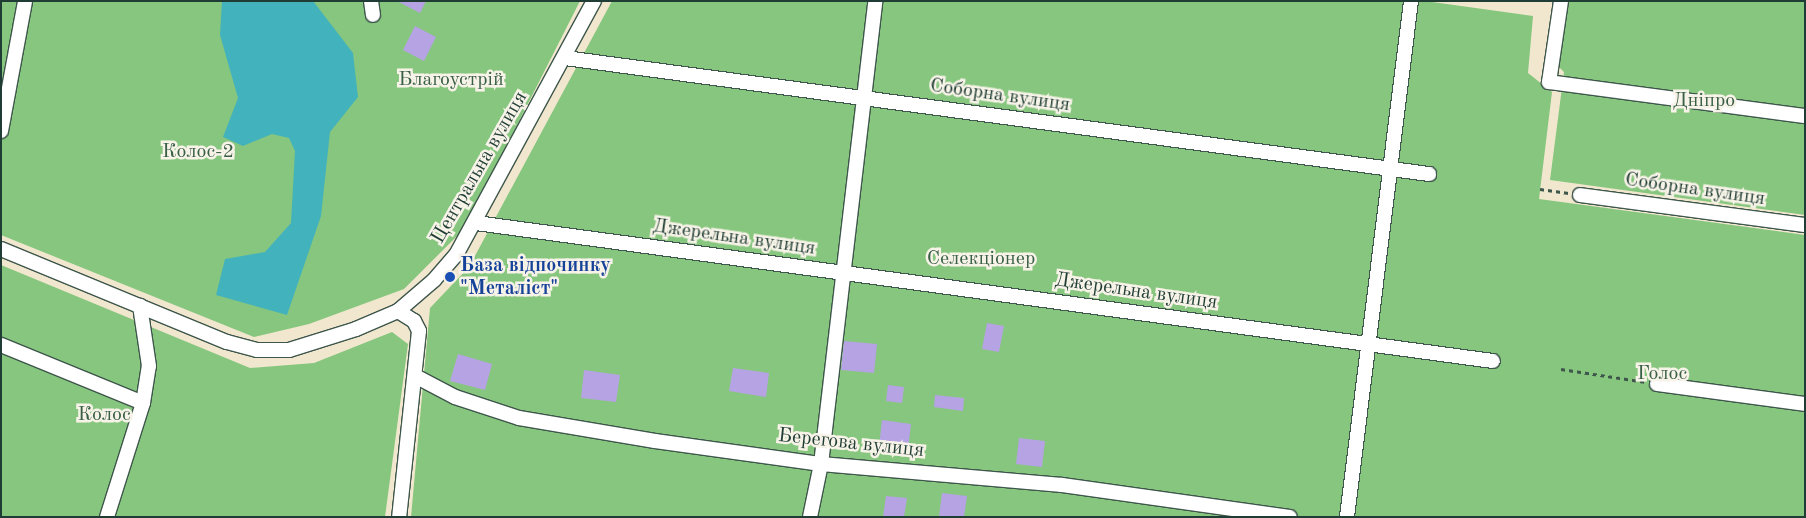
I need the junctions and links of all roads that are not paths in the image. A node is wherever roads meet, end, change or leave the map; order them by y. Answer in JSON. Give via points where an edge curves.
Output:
{"nodes":[{"id":1,"x":25,"y":1,"type":"edge"},
{"id":2,"x":594,"y":1,"type":"edge"},
{"id":3,"x":875,"y":1,"type":"edge"},
{"id":4,"x":1412,"y":1,"type":"edge"},
{"id":5,"x":1561,"y":1,"type":"edge"},
{"id":6,"x":566,"y":58,"type":"junction"},
{"id":7,"x":864,"y":98,"type":"junction"},
{"id":8,"x":1805,"y":116,"type":"edge"},
{"id":9,"x":1,"y":132,"type":"edge"},
{"id":10,"x":1390,"y":169,"type":"junction"},
{"id":11,"x":1429,"y":174,"type":"dead end"},
{"id":12,"x":1580,"y":195,"type":"road end"},
{"id":13,"x":476,"y":223,"type":"junction"},
{"id":14,"x":1805,"y":225,"type":"edge"},
{"id":15,"x":1,"y":250,"type":"edge"},
{"id":16,"x":843,"y":273,"type":"junction"},
{"id":17,"x":140,"y":306,"type":"junction"},
{"id":18,"x":398,"y":311,"type":"junction"},
{"id":19,"x":1367,"y":344,"type":"junction"},
{"id":20,"x":1,"y":346,"type":"edge"},
{"id":21,"x":1493,"y":361,"type":"dead end"},
{"id":22,"x":417,"y":377,"type":"junction"},
{"id":23,"x":1657,"y":384,"type":"road end"},
{"id":24,"x":143,"y":403,"type":"junction"},
{"id":25,"x":1805,"y":404,"type":"edge"},
{"id":26,"x":821,"y":464,"type":"junction"},
{"id":27,"x":107,"y":517,"type":"edge"},
{"id":28,"x":399,"y":517,"type":"edge"},
{"id":29,"x":810,"y":517,"type":"edge"},
{"id":30,"x":1290,"y":517,"type":"edge"},
{"id":31,"x":1347,"y":517,"type":"edge"}],
"edges":[{"from":1,"to":9,"type":"street"},
{"from":2,"to":6,"type":"street","name":"Центральна вулиця"},
{"from":3,"to":7,"type":"street"},
{"from":4,"to":10,"type":"street"},
{"from":5,"to":8,"type":"street","via":[[1549,82]]},
{"from":6,"to":7,"type":"street","name":"Соборна вулиця"},
{"from":6,"to":13,"type":"street","name":"Центральна вулиця"},
{"from":7,"to":10,"type":"street","name":"Соборна вулиця"},
{"from":7,"to":16,"type":"street"},
{"from":10,"to":11,"type":"street","name":"Соборна вулиця"},
{"from":10,"to":19,"type":"street"},
{"from":12,"to":14,"type":"street","name":"Соборна вулиця"},
{"from":13,"to":16,"type":"street","name":"Джерельна вулиця"},
{"from":13,"to":18,"type":"street","name":"Центральна вулиця","via":[[456,255],[434,280]]},
{"from":15,"to":17,"type":"street","name":"Центральна вулиця"},
{"from":16,"to":19,"type":"street","name":"Джерельна вулиця"},
{"from":16,"to":26,"type":"street"},
{"from":17,"to":18,"type":"street","name":"Центральна вулиця","via":[[227,342],[257,350],[289,350],[322,342]]},
{"from":17,"to":24,"type":"street","via":[[149,366]]},
{"from":18,"to":22,"type":"street","via":[[414,321],[419,331]]},
{"from":19,"to":21,"type":"street","name":"Джерельна вулиця"},
{"from":19,"to":31,"type":"street"},
{"from":20,"to":24,"type":"street"},
{"from":22,"to":26,"type":"street","name":"Берегова вулиця","via":[[455,397],[519,418]]},
{"from":22,"to":28,"type":"street"},
{"from":23,"to":25,"type":"street"},
{"from":24,"to":27,"type":"street"},
{"from":26,"to":29,"type":"street"},
{"from":26,"to":30,"type":"street","name":"Берегова вулиця","via":[[1062,485]]}]}
